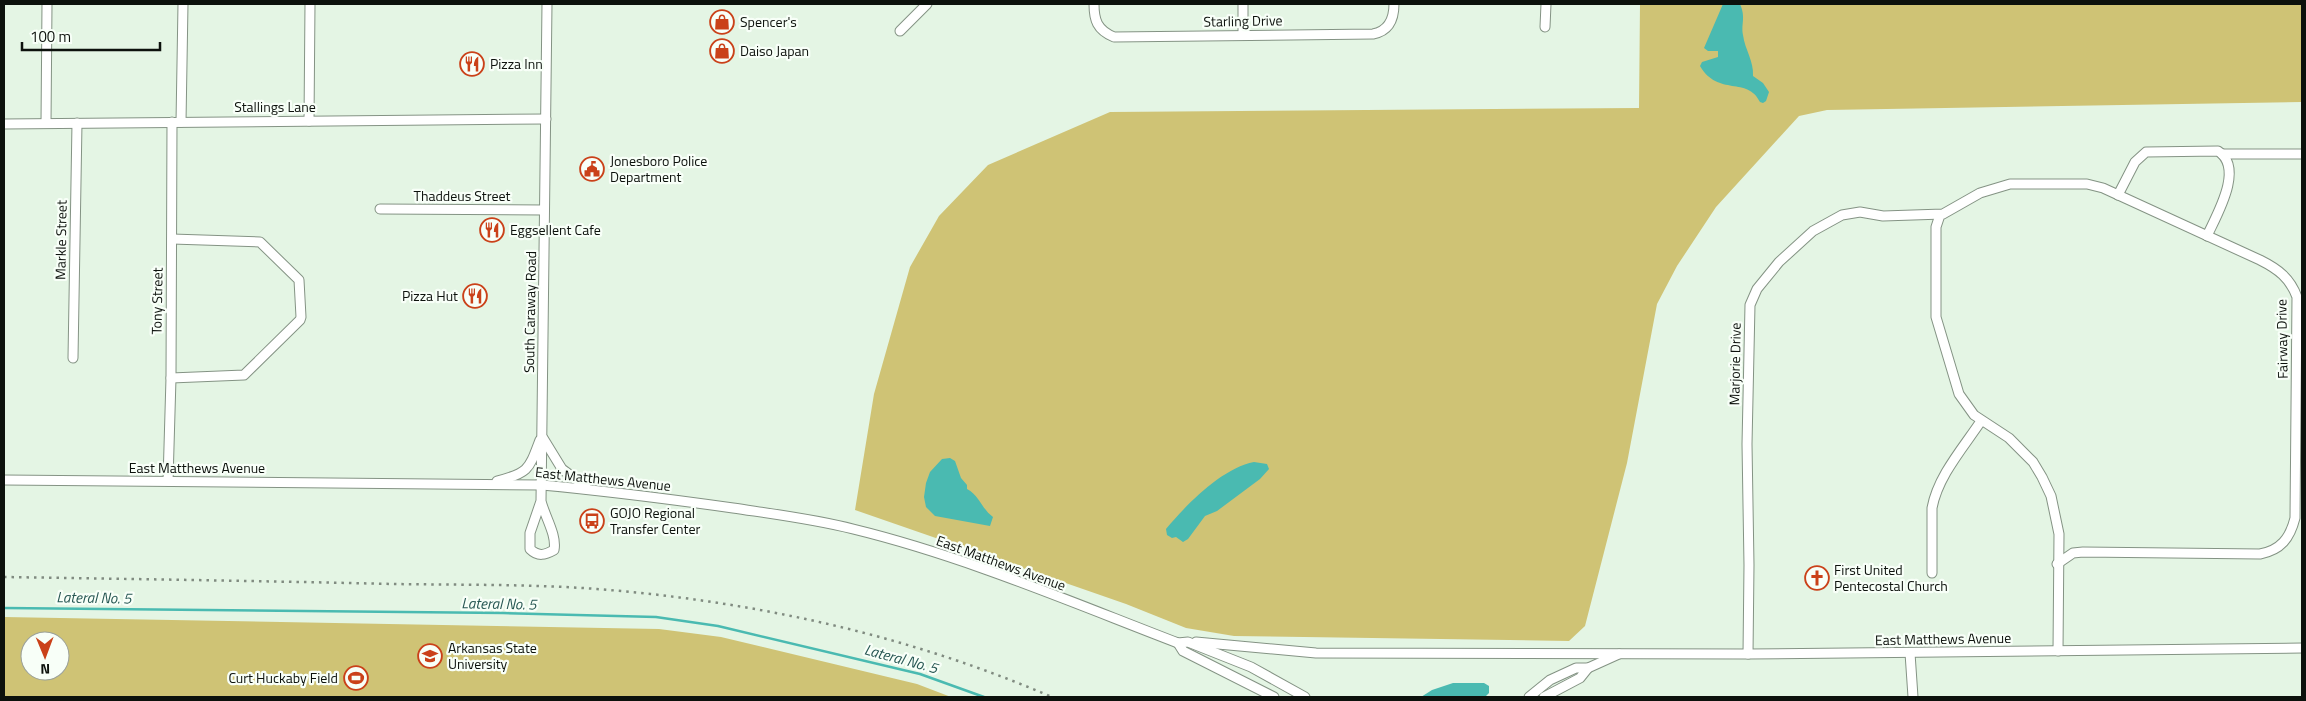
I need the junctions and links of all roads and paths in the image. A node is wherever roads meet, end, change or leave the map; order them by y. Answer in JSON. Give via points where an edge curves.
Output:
{"nodes":[{"id":1,"x":47,"y":4,"type":"edge"},
{"id":2,"x":183,"y":4,"type":"edge"},
{"id":3,"x":310,"y":4,"type":"edge"},
{"id":4,"x":547,"y":4,"type":"edge"},
{"id":5,"x":927,"y":4,"type":"edge"},
{"id":6,"x":1094,"y":4,"type":"edge"},
{"id":7,"x":1243,"y":4,"type":"edge"},
{"id":8,"x":1394,"y":4,"type":"edge"},
{"id":9,"x":1546,"y":4,"type":"edge"},
{"id":10,"x":1545,"y":27,"type":"dead end"},
{"id":11,"x":900,"y":31,"type":"dead end"},
{"id":12,"x":1242,"y":35,"type":"junction"},
{"id":13,"x":546,"y":119,"type":"junction"},
{"id":14,"x":309,"y":121,"type":"junction"},
{"id":15,"x":177,"y":122,"type":"junction"},
{"id":16,"x":46,"y":123,"type":"junction"},
{"id":17,"x":77,"y":123,"type":"junction"},
{"id":18,"x":4,"y":124,"type":"edge"},
{"id":19,"x":2222,"y":154,"type":"junction"},
{"id":20,"x":2302,"y":154,"type":"edge"},
{"id":21,"x":2118,"y":195,"type":"junction"},
{"id":22,"x":380,"y":209,"type":"dead end"},
{"id":23,"x":544,"y":210,"type":"junction"},
{"id":24,"x":1940,"y":214,"type":"junction"},
{"id":25,"x":2207,"y":236,"type":"junction"},
{"id":26,"x":172,"y":239,"type":"junction"},
{"id":27,"x":73,"y":358,"type":"dead end"},
{"id":28,"x":171,"y":378,"type":"junction"},
{"id":29,"x":1981,"y":421,"type":"junction"},
{"id":30,"x":542,"y":435,"type":"junction"},
{"id":31,"x":4,"y":480,"type":"edge"},
{"id":32,"x":168,"y":481,"type":"junction"},
{"id":33,"x":484,"y":484,"type":"junction"},
{"id":34,"x":542,"y":485,"type":"junction"},
{"id":35,"x":593,"y":489,"type":"junction"},
{"id":36,"x":541,"y":501,"type":"junction"},
{"id":37,"x":2057,"y":564,"type":"junction"},
{"id":38,"x":1932,"y":573,"type":"dead end"},
{"id":39,"x":1188,"y":642,"type":"junction"},
{"id":40,"x":1178,"y":643,"type":"junction"},
{"id":41,"x":2302,"y":648,"type":"edge"},
{"id":42,"x":2058,"y":651,"type":"junction"},
{"id":43,"x":1622,"y":653,"type":"junction"},
{"id":44,"x":1910,"y":653,"type":"junction"},
{"id":45,"x":1748,"y":654,"type":"junction"},
{"id":46,"x":1588,"y":668,"type":"junction"},
{"id":47,"x":1274,"y":697,"type":"edge"},
{"id":48,"x":1305,"y":697,"type":"edge"},
{"id":49,"x":1529,"y":697,"type":"edge"},
{"id":50,"x":1544,"y":697,"type":"edge"},
{"id":51,"x":1913,"y":697,"type":"edge"}],
"edges":[{"from":1,"to":16,"type":"street"},
{"from":2,"to":15,"type":"street","name":"Tony Street"},
{"from":3,"to":14,"type":"street"},
{"from":4,"to":13,"type":"street","name":"South Caraway Road"},
{"from":5,"to":11,"type":"street"},
{"from":6,"to":12,"type":"street","name":"Starling Drive","via":[[1094,17],[1100,29],[1114,37]]},
{"from":7,"to":12,"type":"street"},
{"from":8,"to":12,"type":"street","name":"Starling Drive","via":[[1387,28],[1373,34]]},
{"from":9,"to":10,"type":"street"},
{"from":13,"to":14,"type":"street","name":"Stallings Lane"},
{"from":13,"to":23,"type":"street","name":"South Caraway Road"},
{"from":14,"to":15,"type":"street","name":"Stallings Lane"},
{"from":15,"to":17,"type":"street","name":"Stallings Lane"},
{"from":15,"to":26,"type":"street","name":"Tony Street"},
{"from":16,"to":17,"type":"street","name":"Stallings Lane"},
{"from":16,"to":18,"type":"street","name":"Stallings Lane"},
{"from":17,"to":27,"type":"street","name":"Markle Street"},
{"from":19,"to":20,"type":"street"},
{"from":19,"to":21,"type":"street","via":[[2212,150],[2149,151],[2135,156]]},
{"from":19,"to":25,"type":"street","via":[[2229,169],[2229,184]]},
{"from":21,"to":24,"type":"street","name":"Fairway Drive","via":[[2087,184],[2010,184],[1980,193]]},
{"from":21,"to":25,"type":"street","name":"Fairway Drive"},
{"from":22,"to":23,"type":"street","name":"Thaddeus Street"},
{"from":23,"to":30,"type":"street","name":"South Caraway Road"},
{"from":24,"to":29,"type":"street","via":[[1936,227],[1936,317],[1960,394],[1966,406]]},
{"from":24,"to":45,"type":"street","name":"Marjorie Drive","via":[[1842,214],[1795,246],[1754,295],[1750,305],[1747,444]]},
{"from":25,"to":37,"type":"street","name":"Fairway Drive","via":[[2277,269],[2290,282],[2296,298],[2295,518],[2291,532],[2283,544],[2260,554],[2083,552],[2073,553]]},
{"from":26,"to":28,"type":"street","name":"Tony Street"},
{"from":26,"to":28,"type":"street","via":[[260,242],[299,280],[301,317],[244,375]]},
{"from":28,"to":32,"type":"street","name":"Tony Street"},
{"from":29,"to":37,"type":"street","via":[[2009,438],[2042,477],[2058,521]]},
{"from":29,"to":38,"type":"street","via":[[1941,482],[1934,499]]},
{"from":30,"to":33,"type":"street","via":[[530,466],[517,476]]},
{"from":30,"to":34,"type":"street","name":"South Caraway Road"},
{"from":30,"to":35,"type":"street","via":[[562,470]]},
{"from":31,"to":32,"type":"street","name":"East Matthews Avenue"},
{"from":32,"to":33,"type":"street","name":"East Matthews Avenue"},
{"from":33,"to":34,"type":"street","name":"East Matthews Avenue"},
{"from":34,"to":35,"type":"street","name":"East Matthews Avenue"},
{"from":34,"to":36,"type":"street","name":"South Caraway Road"},
{"from":35,"to":40,"type":"street","name":"East Matthews Avenue","via":[[853,529],[1006,578]]},
{"from":36,"to":36,"type":"street","name":"South Caraway Road","via":[[529,540],[530,549],[535,554],[544,555],[554,550],[556,538],[545,518]]},
{"from":37,"to":42,"type":"street"},
{"from":39,"to":40,"type":"street"},
{"from":39,"to":43,"type":"street","via":[[1316,652]]},
{"from":39,"to":48,"type":"street","via":[[1251,667]]},
{"from":40,"to":47,"type":"street","via":[[1183,651]]},
{"from":41,"to":42,"type":"street","name":"East Matthews Avenue"},
{"from":42,"to":44,"type":"street","name":"East Matthews Avenue"},
{"from":43,"to":45,"type":"street","name":"East Matthews Avenue"},
{"from":43,"to":46,"type":"street","name":"East Matthews Avenue"},
{"from":44,"to":45,"type":"street","name":"East Matthews Avenue"},
{"from":44,"to":51,"type":"street"},
{"from":46,"to":49,"type":"street","name":"East Matthews Avenue","via":[[1576,668],[1550,680]]},
{"from":46,"to":50,"type":"street","name":"East Matthews Avenue","via":[[1580,678]]}]}
